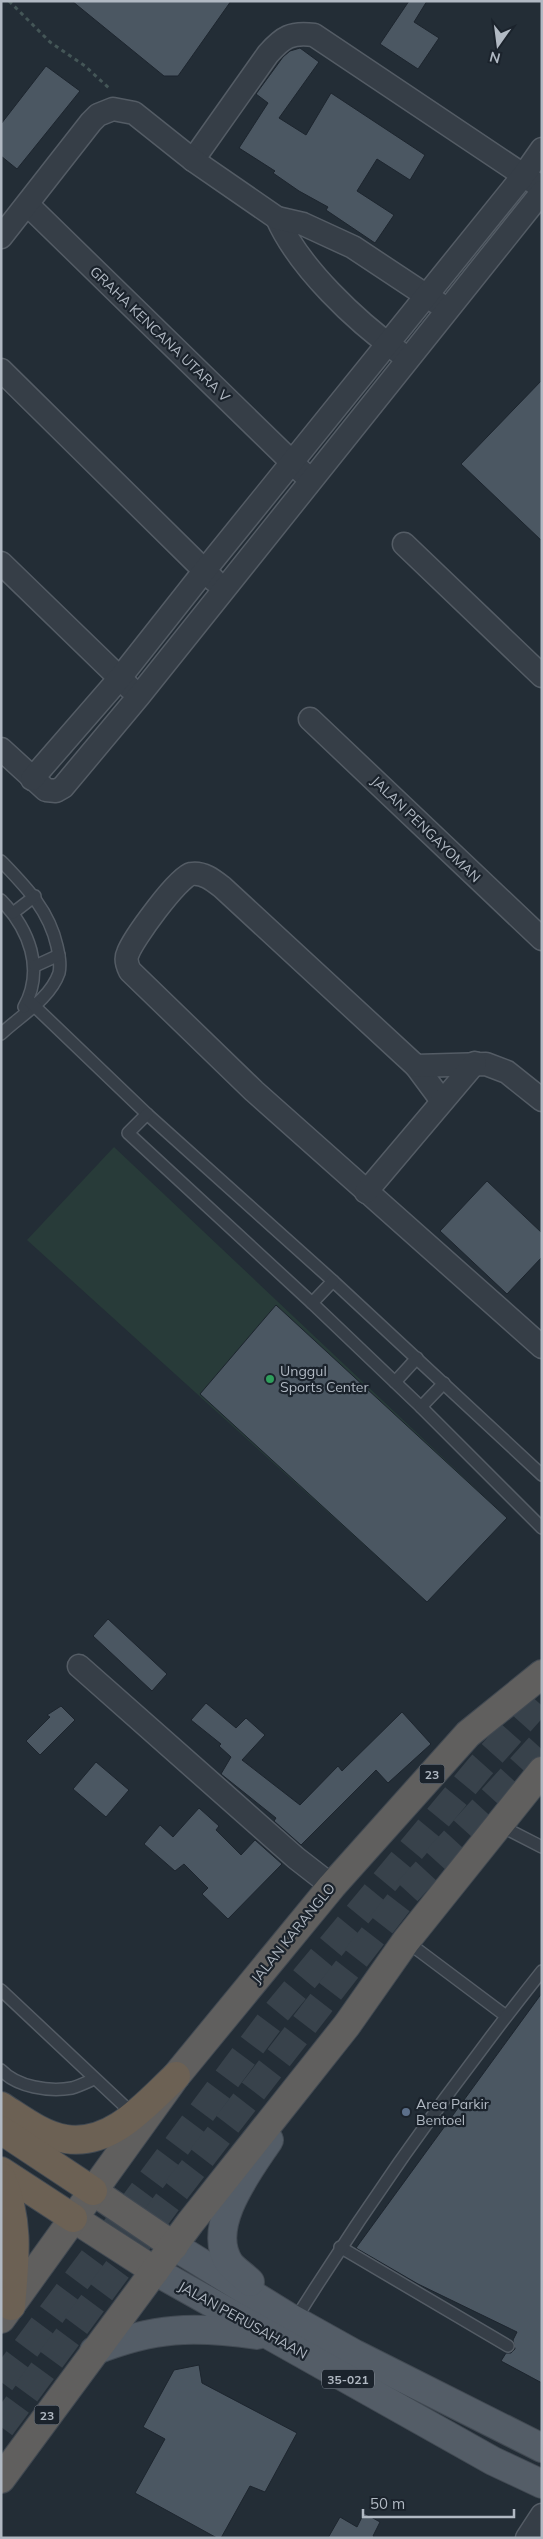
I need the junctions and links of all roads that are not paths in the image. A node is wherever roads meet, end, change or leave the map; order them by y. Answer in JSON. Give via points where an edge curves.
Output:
{"nodes":[{"id":1,"x":542,"y":149,"type":"edge"},
{"id":2,"x":193,"y":160,"type":"junction"},
{"id":3,"x":524,"y":176,"type":"junction"},
{"id":4,"x":542,"y":190,"type":"edge"},
{"id":5,"x":28,"y":205,"type":"junction"},
{"id":6,"x":277,"y":218,"type":"junction"},
{"id":7,"x":1,"y":237,"type":"edge"},
{"id":8,"x":428,"y":295,"type":"junction"},
{"id":9,"x":446,"y":309,"type":"junction"},
{"id":10,"x":388,"y":344,"type":"junction"},
{"id":11,"x":407,"y":359,"type":"junction"},
{"id":12,"x":1,"y":370,"type":"edge"},
{"id":13,"x":292,"y":462,"type":"junction"},
{"id":14,"x":310,"y":480,"type":"junction"},
{"id":15,"x":404,"y":544,"type":"dead end"},
{"id":16,"x":1,"y":563,"type":"edge"},
{"id":17,"x":204,"y":570,"type":"junction"},
{"id":18,"x":224,"y":590,"type":"junction"},
{"id":19,"x":542,"y":676,"type":"edge"},
{"id":20,"x":119,"y":679,"type":"junction"},
{"id":21,"x":139,"y":696,"type":"junction"},
{"id":22,"x":310,"y":719,"type":"dead end"},
{"id":23,"x":1,"y":749,"type":"edge"},
{"id":24,"x":32,"y":779,"type":"junction"},
{"id":25,"x":1,"y":862,"type":"edge"},
{"id":26,"x":34,"y":896,"type":"junction"},
{"id":27,"x":1,"y":900,"type":"edge"},
{"id":28,"x":13,"y":913,"type":"junction"},
{"id":29,"x":542,"y":939,"type":"edge"},
{"id":30,"x":59,"y":955,"type":"junction"},
{"id":31,"x":35,"y":966,"type":"junction"},
{"id":32,"x":31,"y":1003,"type":"junction"},
{"id":33,"x":9,"y":1023,"type":"edge"},
{"id":34,"x":1,"y":1034,"type":"edge"},
{"id":35,"x":475,"y":1064,"type":"junction"},
{"id":36,"x":416,"y":1066,"type":"junction"},
{"id":37,"x":542,"y":1100,"type":"edge"},
{"id":38,"x":442,"y":1101,"type":"junction"},
{"id":39,"x":147,"y":1114,"type":"junction"},
{"id":40,"x":366,"y":1192,"type":"junction"},
{"id":41,"x":333,"y":1281,"type":"junction"},
{"id":42,"x":312,"y":1303,"type":"junction"},
{"id":43,"x":542,"y":1347,"type":"edge"},
{"id":44,"x":417,"y":1358,"type":"junction"},
{"id":45,"x":395,"y":1382,"type":"junction"},
{"id":46,"x":444,"y":1383,"type":"junction"},
{"id":47,"x":421,"y":1407,"type":"junction"},
{"id":48,"x":542,"y":1475,"type":"edge"},
{"id":49,"x":542,"y":1528,"type":"edge"},
{"id":50,"x":79,"y":1666,"type":"dead end"},
{"id":51,"x":542,"y":1674,"type":"edge"},
{"id":52,"x":542,"y":1771,"type":"edge"},
{"id":53,"x":498,"y":1824,"type":"junction"},
{"id":54,"x":542,"y":1847,"type":"edge"},
{"id":55,"x":332,"y":1886,"type":"junction"},
{"id":56,"x":406,"y":1941,"type":"junction"},
{"id":57,"x":542,"y":1972,"type":"edge"},
{"id":58,"x":1,"y":1990,"type":"edge"},
{"id":59,"x":506,"y":2016,"type":"junction"},
{"id":60,"x":347,"y":2025,"type":"junction"},
{"id":61,"x":1,"y":2070,"type":"edge"},
{"id":62,"x":176,"y":2076,"type":"junction"},
{"id":63,"x":94,"y":2079,"type":"junction"},
{"id":64,"x":1,"y":2106,"type":"edge"},
{"id":65,"x":134,"y":2115,"type":"junction"},
{"id":66,"x":1,"y":2130,"type":"edge"},
{"id":67,"x":1,"y":2171,"type":"edge"},
{"id":68,"x":1,"y":2177,"type":"edge"},
{"id":69,"x":93,"y":2191,"type":"junction"},
{"id":70,"x":73,"y":2218,"type":"junction"},
{"id":71,"x":174,"y":2246,"type":"junction"},
{"id":72,"x":340,"y":2247,"type":"junction"},
{"id":73,"x":155,"y":2271,"type":"junction"},
{"id":74,"x":6,"y":2313,"type":"edge"},
{"id":75,"x":285,"y":2324,"type":"junction"},
{"id":76,"x":508,"y":2346,"type":"dead end"},
{"id":77,"x":94,"y":2351,"type":"junction"},
{"id":78,"x":542,"y":2448,"type":"edge"},
{"id":79,"x":1,"y":2479,"type":"edge"},
{"id":80,"x":542,"y":2484,"type":"edge"},
{"id":81,"x":542,"y":2516,"type":"edge"},
{"id":82,"x":527,"y":2538,"type":"edge"}],
"edges":[{"from":1,"to":3,"type":"street"},
{"from":2,"to":3,"type":"street","via":[[268,54],[280,40],[298,33],[314,35]]},
{"from":2,"to":5,"type":"street","via":[[134,113],[119,109],[105,111],[90,122]]},
{"from":2,"to":6,"type":"street"},
{"from":3,"to":4,"type":"street"},
{"from":3,"to":8,"type":"street"},
{"from":4,"to":9,"type":"street"},
{"from":5,"to":7,"type":"street"},
{"from":5,"to":13,"type":"street","name":"GRAHA KENCANA UTARA V"},
{"from":6,"to":8,"type":"street","via":[[323,232],[353,247]]},
{"from":6,"to":10,"type":"street","via":[[297,254],[318,280]]},
{"from":8,"to":9,"type":"street"},
{"from":8,"to":10,"type":"street"},
{"from":9,"to":11,"type":"street"},
{"from":10,"to":11,"type":"street"},
{"from":10,"to":13,"type":"street"},
{"from":11,"to":14,"type":"street"},
{"from":12,"to":17,"type":"street"},
{"from":13,"to":14,"type":"street","name":"GRAHA KENCANA UTARA V"},
{"from":13,"to":17,"type":"street"},
{"from":14,"to":18,"type":"street"},
{"from":15,"to":19,"type":"street"},
{"from":16,"to":20,"type":"street"},
{"from":17,"to":18,"type":"street"},
{"from":17,"to":20,"type":"street"},
{"from":18,"to":21,"type":"street"},
{"from":20,"to":21,"type":"street"},
{"from":20,"to":24,"type":"street"},
{"from":21,"to":24,"type":"street","via":[[63,787],[50,792]]},
{"from":22,"to":29,"type":"street","name":"JALAN PENGAYOMAN"},
{"from":23,"to":24,"type":"street"},
{"from":25,"to":26,"type":"lane"},
{"from":26,"to":28,"type":"lane"},
{"from":26,"to":30,"type":"lane","via":[[52,926]]},
{"from":27,"to":28,"type":"lane"},
{"from":28,"to":31,"type":"lane","via":[[27,936]]},
{"from":30,"to":31,"type":"lane"},
{"from":30,"to":32,"type":"lane","via":[[59,972]]},
{"from":31,"to":32,"type":"lane"},
{"from":32,"to":33,"type":"lane"},
{"from":32,"to":39,"type":"lane"},
{"from":33,"to":34,"type":"lane"},
{"from":35,"to":36,"type":"street"},
{"from":35,"to":37,"type":"street","via":[[486,1064],[507,1072]]},
{"from":35,"to":38,"type":"street"},
{"from":36,"to":38,"type":"street"},
{"from":36,"to":40,"type":"street","via":[[222,887],[202,875],[182,877],[127,954],[127,964],[135,978]]},
{"from":38,"to":40,"type":"street"},
{"from":39,"to":41,"type":"lane"},
{"from":39,"to":42,"type":"lane","via":[[128,1133]]},
{"from":40,"to":43,"type":"street"},
{"from":41,"to":42,"type":"lane"},
{"from":41,"to":44,"type":"lane"},
{"from":42,"to":45,"type":"lane"},
{"from":44,"to":45,"type":"lane"},
{"from":44,"to":46,"type":"lane"},
{"from":45,"to":47,"type":"lane"},
{"from":46,"to":47,"type":"lane"},
{"from":46,"to":48,"type":"lane"},
{"from":47,"to":49,"type":"lane"},
{"from":50,"to":55,"type":"street"},
{"from":51,"to":55,"type":"highway","name":"JALAN KARANGLO","number":"23","via":[[468,1734]]},
{"from":52,"to":53,"type":"highway"},
{"from":53,"to":54,"type":"lane"},
{"from":53,"to":56,"type":"highway"},
{"from":55,"to":62,"type":"highway","name":"JALAN KARANGLO"},
{"from":56,"to":59,"type":"lane"},
{"from":56,"to":60,"type":"highway"},
{"from":57,"to":59,"type":"lane"},
{"from":58,"to":63,"type":"lane"},
{"from":59,"to":72,"type":"lane"},
{"from":60,"to":71,"type":"highway"},
{"from":60,"to":75,"type":"main road","number":"35-021","via":[[233,2194],[226,2220],[223,2240],[230,2263]]},
{"from":61,"to":63,"type":"lane","via":[[30,2086],[55,2089],[73,2088]]},
{"from":62,"to":65,"type":"highway"},
{"from":62,"to":69,"type":"highway","name":"JALAN KARANGLO"},
{"from":63,"to":65,"type":"lane"},
{"from":64,"to":65,"type":"highway","via":[[64,2139],[84,2140],[100,2136]]},
{"from":66,"to":69,"type":"highway"},
{"from":67,"to":70,"type":"highway"},
{"from":68,"to":74,"type":"highway","via":[[10,2198],[16,2250]]},
{"from":69,"to":70,"type":"highway","name":"JALAN KARANGLO"},
{"from":69,"to":71,"type":"highway"},
{"from":70,"to":73,"type":"highway"},
{"from":70,"to":74,"type":"highway","name":"JALAN KARANGLO"},
{"from":71,"to":73,"type":"highway","number":"23"},
{"from":71,"to":75,"type":"main road","name":"JALAN PERUSAHAAN","number":"35-021"},
{"from":72,"to":75,"type":"lane"},
{"from":72,"to":76,"type":"lane"},
{"from":73,"to":75,"type":"main road","name":"JALAN PERUSAHAAN","number":"35-021"},
{"from":73,"to":77,"type":"highway","number":"23"},
{"from":75,"to":77,"type":"main road","number":"35-021","via":[[149,2332]]},
{"from":75,"to":78,"type":"main road","name":"JALAN PERUSAHAAN","number":"35-021","via":[[355,2354]]},
{"from":75,"to":80,"type":"main road","name":"JALAN PERUSAHAAN","number":"35-021","via":[[493,2461]]},
{"from":77,"to":79,"type":"highway","number":"23"},
{"from":81,"to":82,"type":"street"}]}
